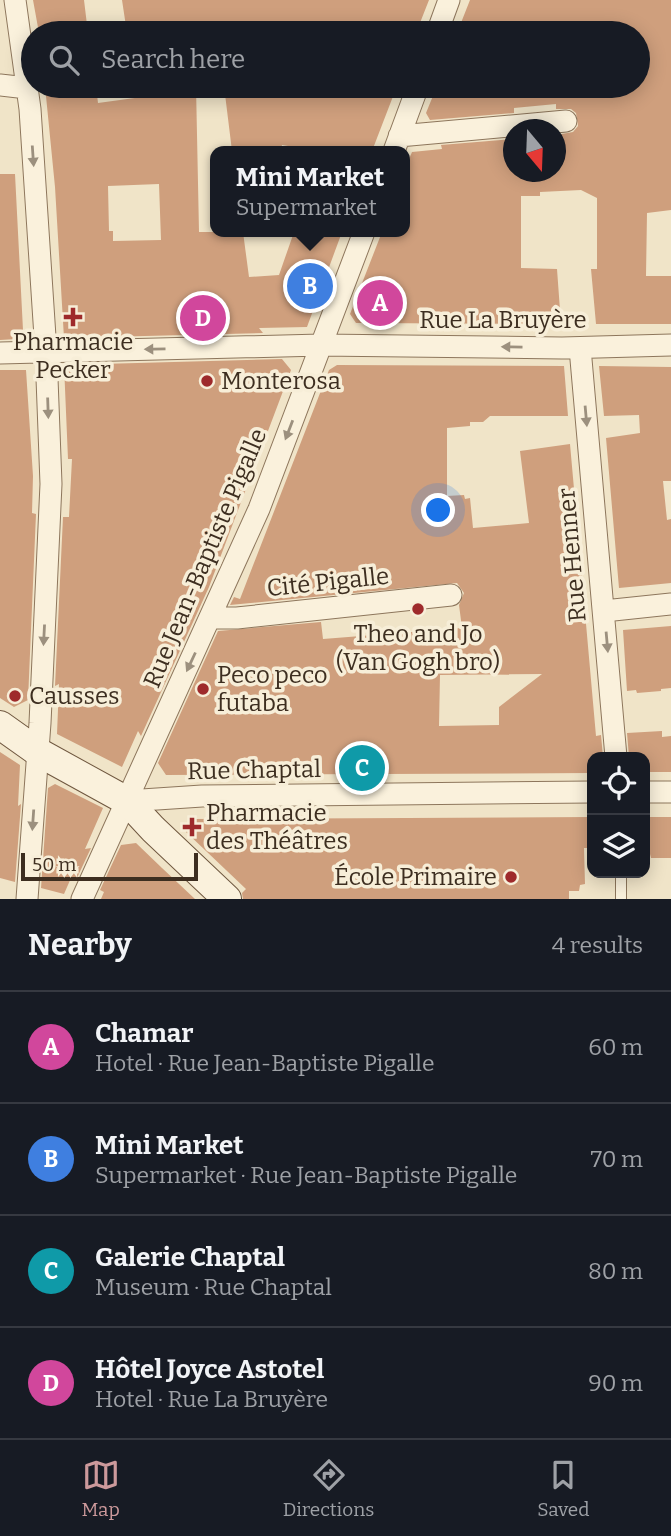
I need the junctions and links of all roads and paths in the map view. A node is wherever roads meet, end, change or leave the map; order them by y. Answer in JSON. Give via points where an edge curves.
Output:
{"nodes":[{"id":1,"x":15,"y":0,"type":"edge"},
{"id":2,"x":449,"y":0,"type":"edge"},
{"id":3,"x":441,"y":21,"type":"edge"},
{"id":4,"x":21,"y":44,"type":"edge"},
{"id":5,"x":0,"y":85,"type":"edge"},
{"id":6,"x":21,"y":87,"type":"edge"},
{"id":7,"x":28,"y":98,"type":"edge"},
{"id":8,"x":414,"y":98,"type":"edge"},
{"id":9,"x":503,"y":129,"type":"edge"},
{"id":10,"x":397,"y":143,"type":"edge"},
{"id":11,"x":362,"y":237,"type":"edge"},
{"id":12,"x":321,"y":345,"type":"junction"},
{"id":13,"x":671,"y":345,"type":"edge"},
{"id":14,"x":580,"y":348,"type":"junction"},
{"id":15,"x":46,"y":352,"type":"junction"},
{"id":16,"x":0,"y":353,"type":"edge"},
{"id":17,"x":451,"y":595,"type":"dead end"},
{"id":18,"x":671,"y":604,"type":"edge"},
{"id":19,"x":604,"y":611,"type":"junction"},
{"id":20,"x":211,"y":618,"type":"junction"},
{"id":21,"x":0,"y":725,"type":"edge"},
{"id":22,"x":38,"y":752,"type":"junction"},
{"id":23,"x":616,"y":752,"type":"edge"},
{"id":24,"x":587,"y":792,"type":"edge"},
{"id":25,"x":650,"y":792,"type":"edge"},
{"id":26,"x":671,"y":792,"type":"edge"},
{"id":27,"x":127,"y":801,"type":"junction"},
{"id":28,"x":621,"y":878,"type":"edge"},
{"id":29,"x":27,"y":899,"type":"edge"},
{"id":30,"x":82,"y":899,"type":"edge"},
{"id":31,"x":227,"y":899,"type":"edge"},
{"id":32,"x":621,"y":899,"type":"edge"}],
"edges":[{"from":1,"to":4,"type":"street"},
{"from":2,"to":3,"type":"street"},
{"from":5,"to":6,"type":"street"},
{"from":7,"to":15,"type":"street","one_way":true},
{"from":8,"to":10,"type":"street"},
{"from":9,"to":10,"type":"street"},
{"from":11,"to":12,"type":"street","name":"Rue Jean-Baptiste Pigalle"},
{"from":14,"to":12,"type":"street","name":"Rue La Bruyère","one_way":true},
{"from":12,"to":15,"type":"street","name":"Rue La Bruyère","one_way":true},
{"from":12,"to":20,"type":"street","name":"Rue Jean-Baptiste Pigalle","one_way":true,"via":[[259,509]]},
{"from":13,"to":14,"type":"street","name":"Rue La Bruyère"},
{"from":14,"to":19,"type":"street","name":"Rue Henner","one_way":true},
{"from":15,"to":16,"type":"street","name":"Rue La Bruyère"},
{"from":15,"to":22,"type":"street","one_way":true,"via":[[51,484]]},
{"from":17,"to":20,"type":"street","name":"Cité Pigalle"},
{"from":18,"to":19,"type":"street"},
{"from":19,"to":23,"type":"street","name":"Rue Henner","one_way":true},
{"from":20,"to":27,"type":"street","name":"Rue Jean-Baptiste Pigalle","one_way":true},
{"from":21,"to":22,"type":"street"},
{"from":22,"to":27,"type":"street"},
{"from":22,"to":29,"type":"street","one_way":true},
{"from":24,"to":27,"type":"street","name":"Rue Chaptal","via":[[202,796]]},
{"from":25,"to":26,"type":"street"},
{"from":27,"to":30,"type":"street","name":"Rue Jean-Baptiste Pigalle"},
{"from":27,"to":31,"type":"street"},
{"from":28,"to":32,"type":"lane"}]}
